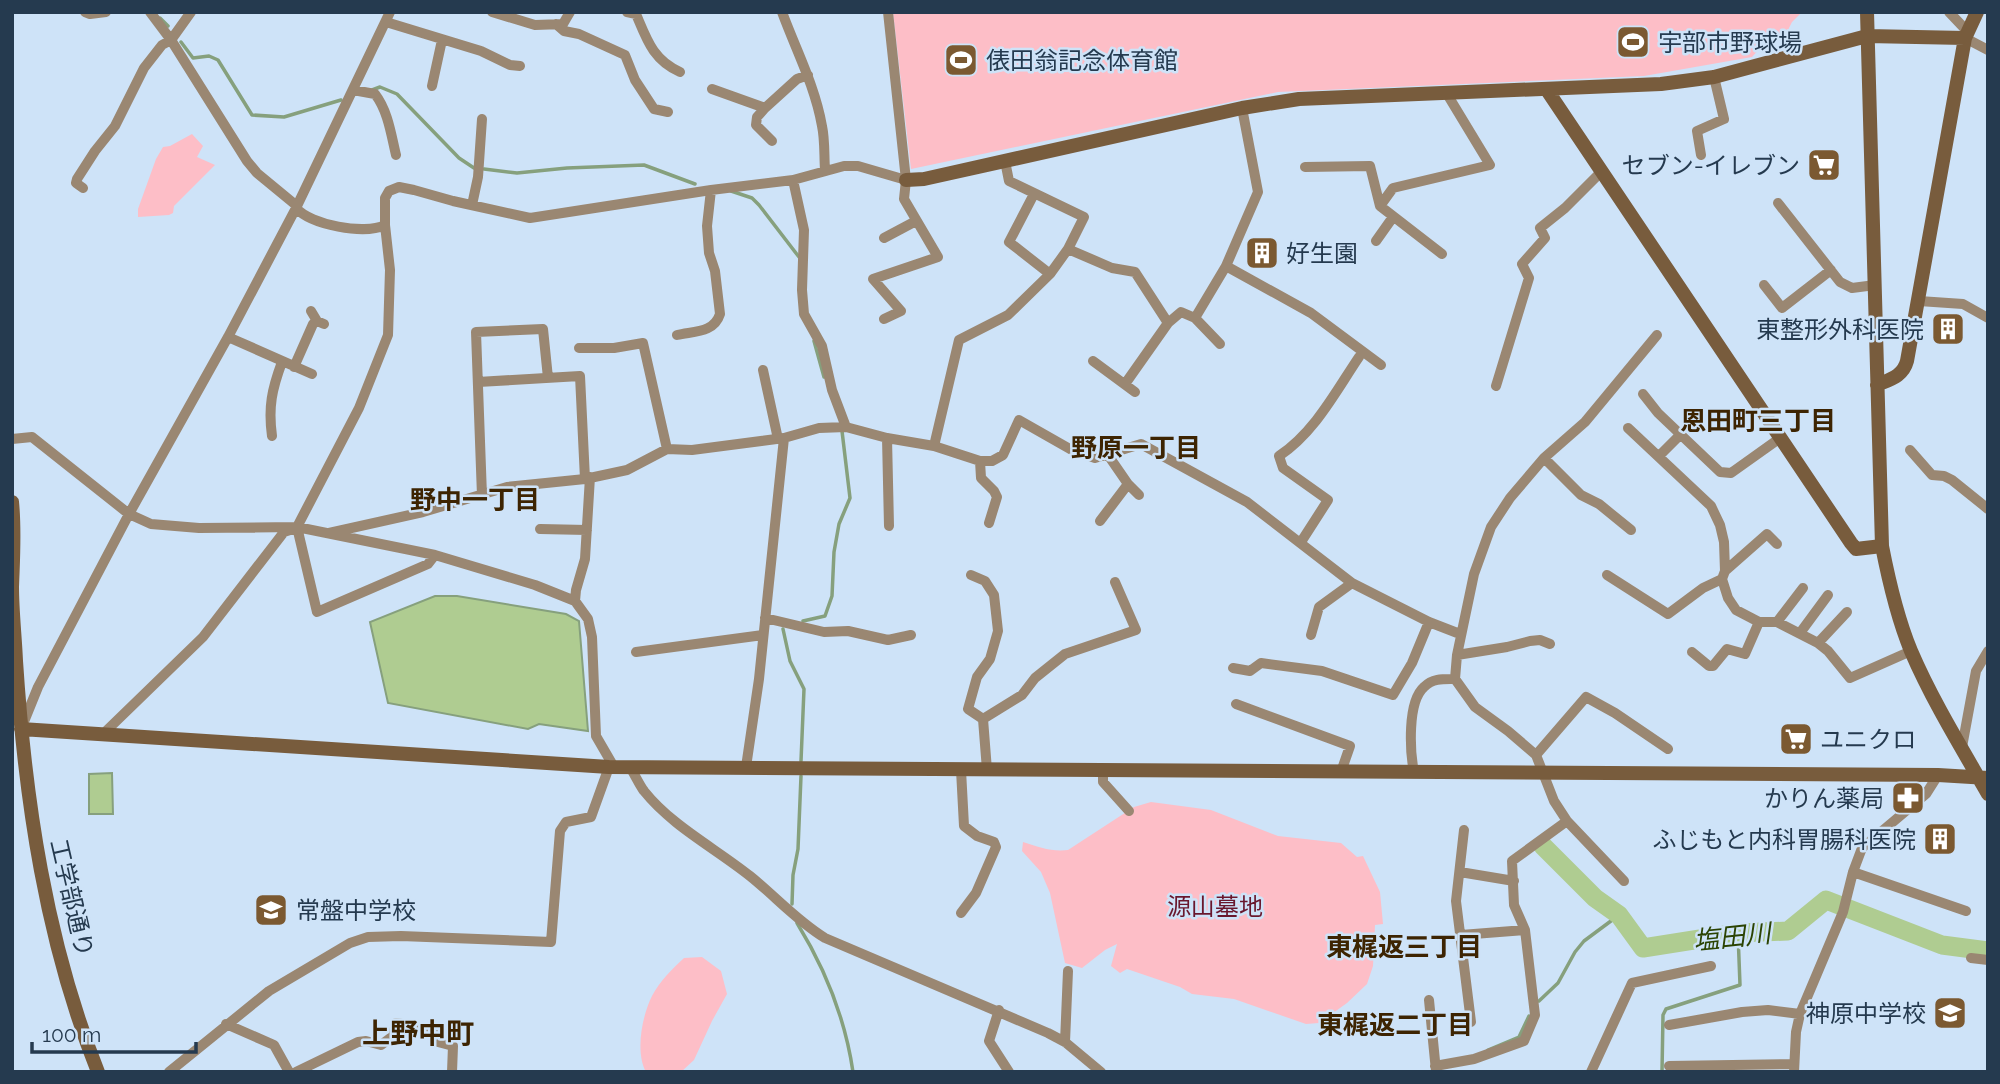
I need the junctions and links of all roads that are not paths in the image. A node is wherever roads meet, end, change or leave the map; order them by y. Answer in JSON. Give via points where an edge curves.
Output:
{"nodes":[{"id":1,"x":85,"y":12,"type":"edge"},
{"id":2,"x":106,"y":12,"type":"edge"},
{"id":3,"x":150,"y":12,"type":"edge"},
{"id":4,"x":191,"y":12,"type":"edge"},
{"id":5,"x":492,"y":12,"type":"edge"},
{"id":6,"x":570,"y":12,"type":"edge"},
{"id":7,"x":627,"y":12,"type":"edge"},
{"id":8,"x":782,"y":12,"type":"edge"},
{"id":9,"x":888,"y":12,"type":"edge"},
{"id":10,"x":1867,"y":12,"type":"edge"},
{"id":11,"x":1949,"y":12,"type":"edge"},
{"id":12,"x":1977,"y":12,"type":"edge"},
{"id":13,"x":388,"y":17,"type":"edge"},
{"id":14,"x":556,"y":24,"type":"junction"},
{"id":15,"x":1966,"y":35,"type":"junction"},
{"id":16,"x":1867,"y":36,"type":"junction"},
{"id":17,"x":171,"y":40,"type":"junction"},
{"id":18,"x":442,"y":40,"type":"junction"},
{"id":19,"x":1988,"y":50,"type":"edge"},
{"id":20,"x":513,"y":69,"type":"dead end"},
{"id":21,"x":680,"y":72,"type":"dead end"},
{"id":22,"x":808,"y":75,"type":"junction"},
{"id":23,"x":1714,"y":77,"type":"junction"},
{"id":24,"x":432,"y":86,"type":"dead end"},
{"id":25,"x":712,"y":89,"type":"dead end"},
{"id":26,"x":353,"y":90,"type":"junction"},
{"id":27,"x":1547,"y":90,"type":"junction"},
{"id":28,"x":1447,"y":94,"type":"junction"},
{"id":29,"x":765,"y":108,"type":"junction"},
{"id":30,"x":1242,"y":108,"type":"junction"},
{"id":31,"x":668,"y":112,"type":"dead end"},
{"id":32,"x":479,"y":124,"type":"dead end"},
{"id":33,"x":772,"y":141,"type":"dead end"},
{"id":34,"x":396,"y":155,"type":"dead end"},
{"id":35,"x":1701,"y":155,"type":"dead end"},
{"id":36,"x":1005,"y":161,"type":"junction"},
{"id":37,"x":1305,"y":167,"type":"dead end"},
{"id":38,"x":825,"y":170,"type":"junction"},
{"id":39,"x":1601,"y":172,"type":"junction"},
{"id":40,"x":793,"y":180,"type":"junction"},
{"id":41,"x":906,"y":180,"type":"junction"},
{"id":42,"x":83,"y":188,"type":"dead end"},
{"id":43,"x":711,"y":190,"type":"junction"},
{"id":44,"x":1034,"y":194,"type":"junction"},
{"id":45,"x":1778,"y":203,"type":"dead end"},
{"id":46,"x":472,"y":205,"type":"junction"},
{"id":47,"x":1380,"y":206,"type":"junction"},
{"id":48,"x":296,"y":207,"type":"junction"},
{"id":49,"x":1393,"y":217,"type":"junction"},
{"id":50,"x":916,"y":220,"type":"junction"},
{"id":51,"x":385,"y":225,"type":"junction"},
{"id":52,"x":884,"y":238,"type":"dead end"},
{"id":53,"x":1376,"y":241,"type":"dead end"},
{"id":54,"x":1068,"y":249,"type":"junction"},
{"id":55,"x":1442,"y":254,"type":"dead end"},
{"id":56,"x":1226,"y":266,"type":"junction"},
{"id":57,"x":1831,"y":270,"type":"junction"},
{"id":58,"x":1049,"y":274,"type":"junction"},
{"id":59,"x":1764,"y":285,"type":"dead end"},
{"id":60,"x":1875,"y":285,"type":"junction"},
{"id":61,"x":1919,"y":301,"type":"junction"},
{"id":62,"x":311,"y":311,"type":"dead end"},
{"id":63,"x":1195,"y":318,"type":"junction"},
{"id":64,"x":1988,"y":318,"type":"edge"},
{"id":65,"x":884,"y":319,"type":"dead end"},
{"id":66,"x":1168,"y":323,"type":"junction"},
{"id":67,"x":707,"y":331,"type":"junction"},
{"id":68,"x":677,"y":335,"type":"dead end"},
{"id":69,"x":1657,"y":335,"type":"dead end"},
{"id":70,"x":228,"y":337,"type":"junction"},
{"id":71,"x":709,"y":343,"type":"dead end"},
{"id":72,"x":1220,"y":344,"type":"dead end"},
{"id":73,"x":579,"y":348,"type":"dead end"},
{"id":74,"x":1359,"y":357,"type":"dead end"},
{"id":75,"x":1093,"y":361,"type":"dead end"},
{"id":76,"x":282,"y":362,"type":"junction"},
{"id":77,"x":1381,"y":365,"type":"dead end"},
{"id":78,"x":294,"y":367,"type":"junction"},
{"id":79,"x":763,"y":370,"type":"dead end"},
{"id":80,"x":312,"y":374,"type":"dead end"},
{"id":81,"x":548,"y":377,"type":"junction"},
{"id":82,"x":478,"y":382,"type":"junction"},
{"id":83,"x":1125,"y":384,"type":"junction"},
{"id":84,"x":1877,"y":385,"type":"junction"},
{"id":85,"x":1496,"y":386,"type":"dead end"},
{"id":86,"x":1135,"y":392,"type":"dead end"},
{"id":87,"x":1643,"y":394,"type":"dead end"},
{"id":88,"x":846,"y":427,"type":"junction"},
{"id":89,"x":1628,"y":428,"type":"dead end"},
{"id":90,"x":1681,"y":434,"type":"junction"},
{"id":91,"x":272,"y":436,"type":"dead end"},
{"id":92,"x":781,"y":438,"type":"junction"},
{"id":93,"x":887,"y":438,"type":"junction"},
{"id":94,"x":1780,"y":438,"type":"junction"},
{"id":95,"x":12,"y":439,"type":"edge"},
{"id":96,"x":934,"y":446,"type":"junction"},
{"id":97,"x":667,"y":449,"type":"junction"},
{"id":98,"x":1910,"y":450,"type":"dead end"},
{"id":99,"x":1108,"y":455,"type":"junction"},
{"id":100,"x":1658,"y":456,"type":"junction"},
{"id":101,"x":1544,"y":458,"type":"junction"},
{"id":102,"x":980,"y":461,"type":"junction"},
{"id":103,"x":588,"y":478,"type":"junction"},
{"id":104,"x":1128,"y":484,"type":"junction"},
{"id":105,"x":1139,"y":495,"type":"dead end"},
{"id":106,"x":482,"y":496,"type":"junction"},
{"id":107,"x":12,"y":502,"type":"edge"},
{"id":108,"x":1988,"y":509,"type":"edge"},
{"id":109,"x":129,"y":514,"type":"junction"},
{"id":110,"x":1100,"y":522,"type":"dead end"},
{"id":111,"x":989,"y":523,"type":"dead end"},
{"id":112,"x":889,"y":526,"type":"dead end"},
{"id":113,"x":297,"y":527,"type":"junction"},
{"id":114,"x":541,"y":529,"type":"dead end"},
{"id":115,"x":587,"y":530,"type":"junction"},
{"id":116,"x":1631,"y":530,"type":"dead end"},
{"id":117,"x":329,"y":533,"type":"junction"},
{"id":118,"x":1301,"y":542,"type":"junction"},
{"id":119,"x":1777,"y":544,"type":"dead end"},
{"id":120,"x":1882,"y":547,"type":"junction"},
{"id":121,"x":435,"y":555,"type":"junction"},
{"id":122,"x":971,"y":575,"type":"dead end"},
{"id":123,"x":1607,"y":575,"type":"dead end"},
{"id":124,"x":1723,"y":575,"type":"junction"},
{"id":125,"x":1115,"y":582,"type":"dead end"},
{"id":126,"x":1352,"y":583,"type":"junction"},
{"id":127,"x":1802,"y":588,"type":"dead end"},
{"id":128,"x":1828,"y":596,"type":"dead end"},
{"id":129,"x":575,"y":601,"type":"junction"},
{"id":130,"x":1847,"y":612,"type":"dead end"},
{"id":131,"x":765,"y":618,"type":"junction"},
{"id":132,"x":1429,"y":622,"type":"junction"},
{"id":133,"x":1759,"y":622,"type":"junction"},
{"id":134,"x":1777,"y":622,"type":"junction"},
{"id":135,"x":1800,"y":633,"type":"junction"},
{"id":136,"x":1460,"y":634,"type":"junction"},
{"id":137,"x":763,"y":635,"type":"junction"},
{"id":138,"x":911,"y":635,"type":"dead end"},
{"id":139,"x":1311,"y":635,"type":"dead end"},
{"id":140,"x":1818,"y":643,"type":"junction"},
{"id":141,"x":1550,"y":644,"type":"dead end"},
{"id":142,"x":1911,"y":651,"type":"junction"},
{"id":143,"x":1988,"y":651,"type":"edge"},
{"id":144,"x":636,"y":652,"type":"dead end"},
{"id":145,"x":1692,"y":652,"type":"dead end"},
{"id":146,"x":1457,"y":655,"type":"junction"},
{"id":147,"x":1233,"y":668,"type":"dead end"},
{"id":148,"x":1455,"y":679,"type":"junction"},
{"id":149,"x":1236,"y":704,"type":"dead end"},
{"id":150,"x":983,"y":719,"type":"junction"},
{"id":151,"x":102,"y":735,"type":"junction"},
{"id":152,"x":17,"y":736,"type":"edge"},
{"id":153,"x":1962,"y":747,"type":"junction"},
{"id":154,"x":1668,"y":749,"type":"dead end"},
{"id":155,"x":1536,"y":755,"type":"junction"},
{"id":156,"x":612,"y":767,"type":"junction"},
{"id":157,"x":630,"y":767,"type":"junction"},
{"id":158,"x":746,"y":767,"type":"junction"},
{"id":159,"x":961,"y":770,"type":"junction"},
{"id":160,"x":987,"y":770,"type":"junction"},
{"id":161,"x":1103,"y":770,"type":"junction"},
{"id":162,"x":1341,"y":772,"type":"junction"},
{"id":163,"x":1414,"y":772,"type":"junction"},
{"id":164,"x":1544,"y":773,"type":"junction"},
{"id":165,"x":1938,"y":775,"type":"junction"},
{"id":166,"x":1983,"y":777,"type":"edge"},
{"id":167,"x":1988,"y":794,"type":"edge"},
{"id":168,"x":1129,"y":811,"type":"dead end"},
{"id":169,"x":1567,"y":821,"type":"junction"},
{"id":170,"x":1464,"y":830,"type":"dead end"},
{"id":171,"x":1853,"y":872,"type":"junction"},
{"id":172,"x":1460,"y":873,"type":"junction"},
{"id":173,"x":1514,"y":881,"type":"junction"},
{"id":174,"x":1624,"y":881,"type":"dead end"},
{"id":175,"x":1966,"y":911,"type":"dead end"},
{"id":176,"x":961,"y":913,"type":"dead end"},
{"id":177,"x":1525,"y":930,"type":"junction"},
{"id":178,"x":1461,"y":935,"type":"junction"},
{"id":179,"x":1971,"y":958,"type":"dead end"},
{"id":180,"x":1988,"y":960,"type":"edge"},
{"id":181,"x":1711,"y":966,"type":"dead end"},
{"id":182,"x":1068,"y":971,"type":"dead end"},
{"id":183,"x":1429,"y":1000,"type":"dead end"},
{"id":184,"x":999,"y":1010,"type":"junction"},
{"id":185,"x":1800,"y":1014,"type":"junction"},
{"id":186,"x":1471,"y":1022,"type":"dead end"},
{"id":187,"x":226,"y":1024,"type":"junction"},
{"id":188,"x":1669,"y":1025,"type":"dead end"},
{"id":189,"x":1065,"y":1042,"type":"junction"},
{"id":190,"x":1668,"y":1066,"type":"dead end"},
{"id":191,"x":1794,"y":1068,"type":"edge"},
{"id":192,"x":1436,"y":1069,"type":"edge"},
{"id":193,"x":97,"y":1072,"type":"edge"},
{"id":194,"x":169,"y":1072,"type":"edge"},
{"id":195,"x":289,"y":1072,"type":"edge"},
{"id":196,"x":296,"y":1072,"type":"edge"},
{"id":197,"x":452,"y":1072,"type":"edge"},
{"id":198,"x":1009,"y":1072,"type":"edge"},
{"id":199,"x":1101,"y":1072,"type":"edge"},
{"id":200,"x":1591,"y":1072,"type":"edge"}],
"edges":[{"from":1,"to":2,"type":"street"},
{"from":3,"to":17,"type":"street"},
{"from":4,"to":17,"type":"street"},
{"from":5,"to":14,"type":"street","via":[[535,25]]},
{"from":6,"to":14,"type":"street","via":[[564,24]]},
{"from":7,"to":21,"type":"street","via":[[636,14],[664,65]]},
{"from":8,"to":22,"type":"street"},
{"from":9,"to":41,"type":"street"},
{"from":10,"to":16,"type":"street"},
{"from":11,"to":15,"type":"street"},
{"from":12,"to":15,"type":"street"},
{"from":13,"to":18,"type":"street"},
{"from":13,"to":26,"type":"street"},
{"from":14,"to":31,"type":"street","via":[[625,55],[654,109]]},
{"from":15,"to":16,"type":"street"},
{"from":15,"to":19,"type":"street"},
{"from":15,"to":61,"type":"street"},
{"from":16,"to":23,"type":"street"},
{"from":16,"to":60,"type":"street"},
{"from":17,"to":42,"type":"street","via":[[144,68],[115,125],[78,178],[76,183]]},
{"from":17,"to":48,"type":"street","via":[[247,162]]},
{"from":18,"to":20,"type":"street","via":[[481,51]]},
{"from":18,"to":24,"type":"street"},
{"from":22,"to":29,"type":"street","via":[[797,79]]},
{"from":22,"to":38,"type":"street","via":[[822,128]]},
{"from":23,"to":27,"type":"street"},
{"from":23,"to":35,"type":"street","via":[[1724,119],[1696,131]]},
{"from":25,"to":29,"type":"street"},
{"from":26,"to":34,"type":"street","via":[[375,94],[380,100]]},
{"from":26,"to":48,"type":"street"},
{"from":27,"to":28,"type":"street"},
{"from":27,"to":39,"type":"street"},
{"from":28,"to":30,"type":"street","via":[[1299,99]]},
{"from":28,"to":47,"type":"street","via":[[1490,165],[1393,188]]},
{"from":29,"to":33,"type":"street","via":[[756,125]]},
{"from":30,"to":36,"type":"street"},
{"from":30,"to":56,"type":"street","via":[[1258,192]]},
{"from":32,"to":46,"type":"street","via":[[478,177]]},
{"from":36,"to":41,"type":"street"},
{"from":36,"to":44,"type":"street","via":[[1009,181]]},
{"from":37,"to":47,"type":"street","via":[[1370,166]]},
{"from":38,"to":40,"type":"street"},
{"from":38,"to":41,"type":"street","via":[[858,166]]},
{"from":39,"to":85,"type":"street","via":[[1540,228],[1545,239],[1522,264],[1529,278]]},
{"from":39,"to":94,"type":"street"},
{"from":40,"to":43,"type":"street"},
{"from":40,"to":88,"type":"street","via":[[804,230],[804,314],[822,345]]},
{"from":41,"to":50,"type":"street","via":[[904,199]]},
{"from":43,"to":46,"type":"street","via":[[530,218]]},
{"from":43,"to":67,"type":"street","via":[[707,226],[720,314]]},
{"from":44,"to":54,"type":"street","via":[[1084,217]]},
{"from":44,"to":58,"type":"street","via":[[1009,242]]},
{"from":45,"to":57,"type":"street"},
{"from":46,"to":51,"type":"street","via":[[399,187],[385,198]]},
{"from":47,"to":49,"type":"street"},
{"from":48,"to":51,"type":"street","via":[[337,226],[369,230]]},
{"from":48,"to":70,"type":"street"},
{"from":49,"to":53,"type":"street"},
{"from":49,"to":55,"type":"street"},
{"from":50,"to":52,"type":"street"},
{"from":50,"to":65,"type":"street","via":[[938,257],[873,279],[901,311]]},
{"from":51,"to":113,"type":"street","via":[[390,271],[388,335],[359,408]]},
{"from":54,"to":58,"type":"street"},
{"from":54,"to":66,"type":"street","via":[[1112,268],[1135,272]]},
{"from":56,"to":63,"type":"street"},
{"from":56,"to":77,"type":"street","via":[[1311,313]]},
{"from":57,"to":59,"type":"street","via":[[1782,308]]},
{"from":57,"to":60,"type":"street","via":[[1852,288]]},
{"from":58,"to":96,"type":"street","via":[[1008,315],[959,340]]},
{"from":60,"to":84,"type":"street"},
{"from":61,"to":64,"type":"street","via":[[1963,304]]},
{"from":61,"to":84,"type":"street","via":[[1905,370]]},
{"from":62,"to":78,"type":"street","via":[[320,323],[313,324]]},
{"from":63,"to":66,"type":"street","via":[[1181,312]]},
{"from":63,"to":72,"type":"street"},
{"from":66,"to":83,"type":"street"},
{"from":67,"to":68,"type":"street"},
{"from":67,"to":71,"type":"street"},
{"from":69,"to":101,"type":"street","via":[[1585,422]]},
{"from":70,"to":76,"type":"street"},
{"from":70,"to":109,"type":"street"},
{"from":73,"to":97,"type":"street","via":[[643,343]]},
{"from":74,"to":118,"type":"street","via":[[1312,425],[1279,456],[1283,468],[1328,500]]},
{"from":75,"to":83,"type":"street"},
{"from":76,"to":78,"type":"street"},
{"from":76,"to":91,"type":"street","via":[[269,412]]},
{"from":78,"to":80,"type":"street"},
{"from":79,"to":92,"type":"street"},
{"from":81,"to":82,"type":"street"},
{"from":81,"to":82,"type":"street","via":[[543,329],[475,332]]},
{"from":81,"to":103,"type":"street","via":[[580,376]]},
{"from":82,"to":106,"type":"street"},
{"from":83,"to":86,"type":"street"},
{"from":84,"to":120,"type":"street"},
{"from":87,"to":90,"type":"street"},
{"from":88,"to":92,"type":"street","via":[[819,428]]},
{"from":88,"to":93,"type":"street"},
{"from":89,"to":100,"type":"street"},
{"from":90,"to":94,"type":"street","via":[[1720,472],[1731,473]]},
{"from":90,"to":100,"type":"street"},
{"from":92,"to":97,"type":"street"},
{"from":92,"to":131,"type":"street"},
{"from":93,"to":96,"type":"street"},
{"from":93,"to":112,"type":"street"},
{"from":94,"to":120,"type":"street","via":[[1856,549]]},
{"from":95,"to":109,"type":"street","via":[[32,437]]},
{"from":96,"to":102,"type":"street"},
{"from":97,"to":103,"type":"street","via":[[627,470]]},
{"from":98,"to":108,"type":"street","via":[[1931,475],[1952,480]]},
{"from":99,"to":102,"type":"street","via":[[1095,458],[1070,449],[1019,420],[1003,455]]},
{"from":99,"to":104,"type":"street"},
{"from":99,"to":118,"type":"street","via":[[1141,444],[1247,502]]},
{"from":100,"to":124,"type":"street","via":[[1711,506],[1724,542]]},
{"from":101,"to":116,"type":"street","via":[[1581,495]]},
{"from":101,"to":136,"type":"street","via":[[1491,527]]},
{"from":102,"to":111,"type":"street","via":[[981,478],[997,497]]},
{"from":103,"to":106,"type":"street","via":[[507,488]]},
{"from":103,"to":115,"type":"street"},
{"from":104,"to":105,"type":"street"},
{"from":104,"to":110,"type":"street"},
{"from":106,"to":117,"type":"street"},
{"from":107,"to":152,"type":"street","name":"工学部通り"},
{"from":109,"to":113,"type":"street","via":[[151,524],[199,528]]},
{"from":109,"to":152,"type":"street"},
{"from":113,"to":117,"type":"street"},
{"from":113,"to":121,"type":"street","via":[[317,611],[428,564]]},
{"from":113,"to":151,"type":"street","via":[[284,532],[203,637]]},
{"from":114,"to":115,"type":"street"},
{"from":115,"to":129,"type":"street"},
{"from":117,"to":121,"type":"street"},
{"from":118,"to":126,"type":"street"},
{"from":119,"to":124,"type":"street","via":[[1767,534]]},
{"from":120,"to":142,"type":"street"},
{"from":121,"to":129,"type":"street"},
{"from":122,"to":150,"type":"street","via":[[985,581],[994,595],[998,631],[990,659],[976,677],[968,709]]},
{"from":123,"to":124,"type":"street","via":[[1668,614]]},
{"from":124,"to":133,"type":"street","via":[[1736,610]]},
{"from":125,"to":150,"type":"street","via":[[1136,630],[1065,654],[1022,695]]},
{"from":126,"to":132,"type":"street"},
{"from":126,"to":139,"type":"street","via":[[1319,607]]},
{"from":127,"to":134,"type":"street"},
{"from":128,"to":135,"type":"street"},
{"from":129,"to":156,"type":"street","via":[[589,620],[596,736]]},
{"from":130,"to":140,"type":"street"},
{"from":131,"to":137,"type":"street"},
{"from":131,"to":138,"type":"street","via":[[888,640]]},
{"from":132,"to":136,"type":"street"},
{"from":132,"to":147,"type":"street","via":[[1392,699],[1322,671],[1261,663],[1250,671]]},
{"from":133,"to":134,"type":"street"},
{"from":133,"to":145,"type":"street","via":[[1745,654],[1727,649],[1709,666]]},
{"from":134,"to":135,"type":"street"},
{"from":135,"to":140,"type":"street"},
{"from":136,"to":146,"type":"street"},
{"from":137,"to":144,"type":"street"},
{"from":137,"to":158,"type":"street"},
{"from":140,"to":142,"type":"street","via":[[1850,678]]},
{"from":141,"to":146,"type":"street","via":[[1540,639]]},
{"from":142,"to":153,"type":"street"},
{"from":143,"to":153,"type":"street","via":[[1976,671]]},
{"from":146,"to":148,"type":"street"},
{"from":148,"to":155,"type":"street","via":[[1475,707]]},
{"from":148,"to":163,"type":"street","via":[[1439,678],[1422,688],[1410,733]]},
{"from":149,"to":162,"type":"street","via":[[1350,746]]},
{"from":150,"to":160,"type":"street"},
{"from":151,"to":152,"type":"street"},
{"from":151,"to":156,"type":"street"},
{"from":152,"to":193,"type":"street","name":"工学部通り","via":[[47,899]]},
{"from":153,"to":166,"type":"street"},
{"from":154,"to":155,"type":"street","via":[[1644,738],[1615,713],[1586,697]]},
{"from":155,"to":164,"type":"street"},
{"from":156,"to":157,"type":"street"},
{"from":156,"to":187,"type":"street","via":[[591,817],[566,822],[560,831],[551,942],[368,937],[298,973]]},
{"from":157,"to":158,"type":"street"},
{"from":157,"to":184,"type":"street","via":[[644,791],[676,821],[750,876],[806,926]]},
{"from":158,"to":159,"type":"street"},
{"from":159,"to":160,"type":"street"},
{"from":159,"to":176,"type":"street","via":[[964,826],[995,842],[996,848],[976,893]]},
{"from":160,"to":161,"type":"street"},
{"from":161,"to":162,"type":"street"},
{"from":161,"to":168,"type":"street","via":[[1103,782]]},
{"from":162,"to":163,"type":"street"},
{"from":163,"to":164,"type":"street"},
{"from":164,"to":165,"type":"street"},
{"from":164,"to":169,"type":"street"},
{"from":165,"to":166,"type":"street"},
{"from":165,"to":171,"type":"street","via":[[1926,794],[1862,848]]},
{"from":166,"to":167,"type":"street"},
{"from":169,"to":173,"type":"street","via":[[1512,861]]},
{"from":169,"to":174,"type":"street"},
{"from":170,"to":172,"type":"street"},
{"from":171,"to":175,"type":"street"},
{"from":171,"to":185,"type":"street","via":[[1844,909]]},
{"from":172,"to":173,"type":"street"},
{"from":172,"to":178,"type":"street","via":[[1456,901]]},
{"from":173,"to":177,"type":"street","via":[[1514,905]]},
{"from":177,"to":178,"type":"street"},
{"from":177,"to":192,"type":"street","via":[[1535,1015],[1524,1041]]},
{"from":178,"to":186,"type":"street"},
{"from":179,"to":180,"type":"street"},
{"from":181,"to":200,"type":"street","via":[[1632,984]]},
{"from":182,"to":189,"type":"street"},
{"from":183,"to":192,"type":"street"},
{"from":184,"to":189,"type":"street"},
{"from":184,"to":198,"type":"street","via":[[989,1041]]},
{"from":185,"to":188,"type":"street","via":[[1742,1012]]},
{"from":185,"to":191,"type":"street"},
{"from":187,"to":194,"type":"street"},
{"from":187,"to":195,"type":"street","via":[[274,1045]]},
{"from":189,"to":199,"type":"street"},
{"from":190,"to":191,"type":"street"},
{"from":196,"to":197,"type":"street","via":[[358,1042],[381,1045],[400,1023],[423,1034],[440,1035],[438,1042],[453,1046]]}]}
